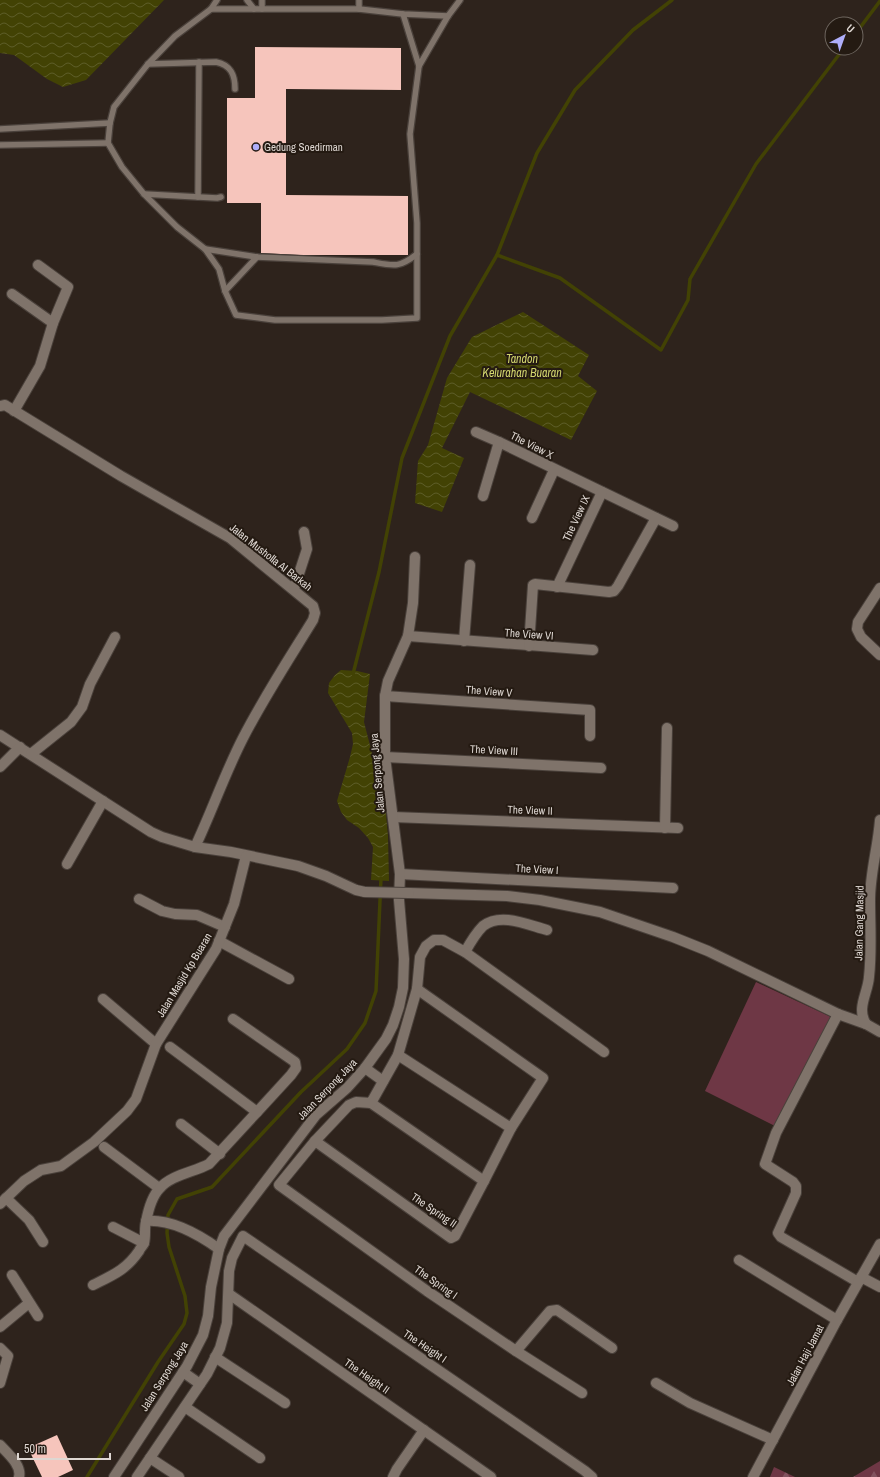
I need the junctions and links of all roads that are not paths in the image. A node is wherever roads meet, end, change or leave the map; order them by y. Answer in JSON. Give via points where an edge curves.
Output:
{"nodes":[{"id":1,"x":217,"y":0,"type":"edge"},
{"id":2,"x":247,"y":0,"type":"edge"},
{"id":3,"x":262,"y":0,"type":"edge"},
{"id":4,"x":359,"y":0,"type":"edge"},
{"id":5,"x":460,"y":0,"type":"edge"},
{"id":6,"x":211,"y":9,"type":"junction"},
{"id":7,"x":254,"y":9,"type":"junction"},
{"id":8,"x":262,"y":9,"type":"junction"},
{"id":9,"x":359,"y":9,"type":"junction"},
{"id":10,"x":403,"y":14,"type":"junction"},
{"id":11,"x":448,"y":16,"type":"junction"},
{"id":12,"x":199,"y":62,"type":"junction"},
{"id":13,"x":148,"y":64,"type":"junction"},
{"id":14,"x":419,"y":66,"type":"junction"},
{"id":15,"x":235,"y":89,"type":"dead end"},
{"id":16,"x":110,"y":123,"type":"junction"},
{"id":17,"x":0,"y":129,"type":"edge"},
{"id":18,"x":108,"y":143,"type":"junction"},
{"id":19,"x":0,"y":145,"type":"edge"},
{"id":20,"x":144,"y":194,"type":"junction"},
{"id":21,"x":198,"y":197,"type":"junction"},
{"id":22,"x":220,"y":197,"type":"dead end"},
{"id":23,"x":205,"y":249,"type":"junction"},
{"id":24,"x":417,"y":254,"type":"junction"},
{"id":25,"x":257,"y":257,"type":"junction"},
{"id":26,"x":38,"y":265,"type":"dead end"},
{"id":27,"x":225,"y":291,"type":"junction"},
{"id":28,"x":12,"y":294,"type":"dead end"},
{"id":29,"x":53,"y":323,"type":"junction"},
{"id":30,"x":0,"y":405,"type":"edge"},
{"id":31,"x":14,"y":411,"type":"junction"},
{"id":32,"x":476,"y":432,"type":"dead end"},
{"id":33,"x":499,"y":442,"type":"junction"},
{"id":34,"x":554,"y":470,"type":"junction"},
{"id":35,"x":602,"y":492,"type":"junction"},
{"id":36,"x":483,"y":496,"type":"dead end"},
{"id":37,"x":532,"y":518,"type":"dead end"},
{"id":38,"x":656,"y":518,"type":"junction"},
{"id":39,"x":673,"y":526,"type":"dead end"},
{"id":40,"x":304,"y":532,"type":"dead end"},
{"id":41,"x":415,"y":556,"type":"dead end"},
{"id":42,"x":470,"y":565,"type":"dead end"},
{"id":43,"x":557,"y":587,"type":"junction"},
{"id":44,"x":880,"y":588,"type":"edge"},
{"id":45,"x":294,"y":589,"type":"junction"},
{"id":46,"x":408,"y":636,"type":"junction"},
{"id":47,"x":115,"y":637,"type":"dead end"},
{"id":48,"x":464,"y":641,"type":"junction"},
{"id":49,"x":529,"y":646,"type":"junction"},
{"id":50,"x":593,"y":650,"type":"dead end"},
{"id":51,"x":880,"y":655,"type":"edge"},
{"id":52,"x":385,"y":696,"type":"junction"},
{"id":53,"x":667,"y":728,"type":"dead end"},
{"id":54,"x":0,"y":734,"type":"edge"},
{"id":55,"x":590,"y":736,"type":"dead end"},
{"id":56,"x":20,"y":747,"type":"junction"},
{"id":57,"x":30,"y":754,"type":"junction"},
{"id":58,"x":385,"y":757,"type":"junction"},
{"id":59,"x":0,"y":767,"type":"edge"},
{"id":60,"x":601,"y":768,"type":"dead end"},
{"id":61,"x":104,"y":801,"type":"junction"},
{"id":62,"x":393,"y":817,"type":"junction"},
{"id":63,"x":880,"y":820,"type":"edge"},
{"id":64,"x":665,"y":828,"type":"junction"},
{"id":65,"x":678,"y":828,"type":"dead end"},
{"id":66,"x":195,"y":847,"type":"junction"},
{"id":67,"x":246,"y":856,"type":"junction"},
{"id":68,"x":877,"y":862,"type":"edge"},
{"id":69,"x":67,"y":864,"type":"dead end"},
{"id":70,"x":400,"y":874,"type":"junction"},
{"id":71,"x":673,"y":888,"type":"dead end"},
{"id":72,"x":139,"y":899,"type":"dead end"},
{"id":73,"x":225,"y":927,"type":"junction"},
{"id":74,"x":547,"y":930,"type":"dead end"},
{"id":75,"x":219,"y":941,"type":"junction"},
{"id":76,"x":465,"y":952,"type":"junction"},
{"id":77,"x":289,"y":978,"type":"dead end"},
{"id":78,"x":417,"y":989,"type":"junction"},
{"id":79,"x":103,"y":999,"type":"dead end"},
{"id":80,"x":838,"y":1014,"type":"junction"},
{"id":81,"x":233,"y":1019,"type":"dead end"},
{"id":82,"x":866,"y":1024,"type":"junction"},
{"id":83,"x":880,"y":1032,"type":"edge"},
{"id":84,"x":156,"y":1044,"type":"junction"},
{"id":85,"x":170,"y":1047,"type":"dead end"},
{"id":86,"x":604,"y":1052,"type":"dead end"},
{"id":87,"x":398,"y":1055,"type":"junction"},
{"id":88,"x":365,"y":1068,"type":"junction"},
{"id":89,"x":383,"y":1081,"type":"junction"},
{"id":90,"x":371,"y":1103,"type":"junction"},
{"id":91,"x":257,"y":1112,"type":"junction"},
{"id":92,"x":181,"y":1124,"type":"dead end"},
{"id":93,"x":510,"y":1128,"type":"junction"},
{"id":94,"x":315,"y":1141,"type":"junction"},
{"id":95,"x":104,"y":1147,"type":"dead end"},
{"id":96,"x":220,"y":1154,"type":"junction"},
{"id":97,"x":484,"y":1181,"type":"junction"},
{"id":98,"x":159,"y":1188,"type":"junction"},
{"id":99,"x":3,"y":1201,"type":"edge"},
{"id":100,"x":150,"y":1221,"type":"junction"},
{"id":101,"x":113,"y":1227,"type":"dead end"},
{"id":102,"x":43,"y":1242,"type":"dead end"},
{"id":103,"x":144,"y":1244,"type":"junction"},
{"id":104,"x":880,"y":1244,"type":"edge"},
{"id":105,"x":219,"y":1249,"type":"junction"},
{"id":106,"x":739,"y":1260,"type":"dead end"},
{"id":107,"x":12,"y":1275,"type":"dead end"},
{"id":108,"x":860,"y":1279,"type":"junction"},
{"id":109,"x":93,"y":1285,"type":"dead end"},
{"id":110,"x":880,"y":1287,"type":"edge"},
{"id":111,"x":229,"y":1294,"type":"junction"},
{"id":112,"x":29,"y":1303,"type":"junction"},
{"id":113,"x":38,"y":1316,"type":"dead end"},
{"id":114,"x":837,"y":1320,"type":"junction"},
{"id":115,"x":0,"y":1327,"type":"edge"},
{"id":116,"x":0,"y":1348,"type":"edge"},
{"id":117,"x":612,"y":1348,"type":"dead end"},
{"id":118,"x":516,"y":1351,"type":"junction"},
{"id":119,"x":215,"y":1357,"type":"junction"},
{"id":120,"x":183,"y":1372,"type":"junction"},
{"id":121,"x":0,"y":1383,"type":"edge"},
{"id":122,"x":656,"y":1383,"type":"dead end"},
{"id":123,"x":200,"y":1384,"type":"junction"},
{"id":124,"x":582,"y":1393,"type":"dead end"},
{"id":125,"x":285,"y":1404,"type":"dead end"},
{"id":126,"x":185,"y":1407,"type":"junction"},
{"id":127,"x":424,"y":1430,"type":"junction"},
{"id":128,"x":773,"y":1440,"type":"junction"},
{"id":129,"x":0,"y":1445,"type":"edge"},
{"id":130,"x":150,"y":1458,"type":"junction"},
{"id":131,"x":260,"y":1458,"type":"dead end"},
{"id":132,"x":20,"y":1477,"type":"edge"},
{"id":133,"x":114,"y":1477,"type":"edge"},
{"id":134,"x":137,"y":1477,"type":"edge"},
{"id":135,"x":179,"y":1477,"type":"edge"},
{"id":136,"x":393,"y":1477,"type":"edge"},
{"id":137,"x":491,"y":1477,"type":"edge"},
{"id":138,"x":592,"y":1477,"type":"edge"},
{"id":139,"x":753,"y":1477,"type":"edge"}],
"edges":[{"from":1,"to":6,"type":"lane"},
{"from":2,"to":7,"type":"lane"},
{"from":3,"to":8,"type":"lane"},
{"from":4,"to":9,"type":"lane"},
{"from":5,"to":11,"type":"lane"},
{"from":6,"to":7,"type":"lane"},
{"from":6,"to":13,"type":"lane","via":[[175,36]]},
{"from":7,"to":8,"type":"lane"},
{"from":8,"to":9,"type":"lane"},
{"from":9,"to":10,"type":"lane"},
{"from":10,"to":11,"type":"lane"},
{"from":10,"to":14,"type":"lane"},
{"from":11,"to":14,"type":"lane"},
{"from":12,"to":13,"type":"lane"},
{"from":12,"to":15,"type":"lane","via":[[225,65],[235,77]]},
{"from":12,"to":21,"type":"lane"},
{"from":13,"to":16,"type":"lane","via":[[114,107]]},
{"from":14,"to":24,"type":"lane","via":[[410,134]]},
{"from":16,"to":17,"type":"lane"},
{"from":16,"to":18,"type":"lane"},
{"from":18,"to":19,"type":"lane"},
{"from":18,"to":20,"type":"lane","via":[[122,167]]},
{"from":20,"to":21,"type":"lane"},
{"from":20,"to":23,"type":"lane","via":[[177,227]]},
{"from":21,"to":22,"type":"lane"},
{"from":23,"to":25,"type":"lane"},
{"from":23,"to":27,"type":"lane","via":[[219,270]]},
{"from":24,"to":25,"type":"lane","via":[[405,264],[390,265]]},
{"from":24,"to":27,"type":"lane","via":[[418,316],[415,319],[275,320],[239,316],[235,313]]},
{"from":25,"to":27,"type":"lane"},
{"from":26,"to":29,"type":"street","via":[[68,287]]},
{"from":28,"to":29,"type":"street"},
{"from":29,"to":31,"type":"street","via":[[40,366]]},
{"from":30,"to":31,"type":"street","name":"Jalan Musholla Al Barkah"},
{"from":31,"to":45,"type":"street","name":"Jalan Musholla Al Barkah","via":[[230,538]]},
{"from":32,"to":33,"type":"street","name":"The View X"},
{"from":33,"to":34,"type":"street","name":"The View X"},
{"from":33,"to":36,"type":"street","name":"The View X"},
{"from":34,"to":35,"type":"street","name":"The View X"},
{"from":34,"to":37,"type":"street","name":"The View X"},
{"from":35,"to":38,"type":"street","name":"The View IX"},
{"from":35,"to":43,"type":"street","name":"The View IX"},
{"from":38,"to":39,"type":"street","name":"The View IX"},
{"from":38,"to":43,"type":"street","via":[[614,591]]},
{"from":40,"to":45,"type":"street","via":[[307,549]]},
{"from":41,"to":46,"type":"street","name":"Jalan Serpong Jaya","via":[[413,603]]},
{"from":42,"to":48,"type":"street"},
{"from":43,"to":49,"type":"street","via":[[535,584],[532,587]]},
{"from":44,"to":51,"type":"street","via":[[857,626],[861,637]]},
{"from":45,"to":66,"type":"street","name":"Jalan Musholla Al Barkah","via":[[313,606],[313,620],[243,738]]},
{"from":46,"to":48,"type":"street","name":"The View VI"},
{"from":46,"to":52,"type":"street","name":"Jalan Serpong Jaya","via":[[388,681]]},
{"from":47,"to":57,"type":"street","via":[[90,684],[82,707],[71,722]]},
{"from":48,"to":49,"type":"street","name":"The View VI"},
{"from":49,"to":50,"type":"street","name":"The View VI"},
{"from":52,"to":55,"type":"street","name":"The View V","via":[[590,710]]},
{"from":52,"to":58,"type":"street","name":"Jalan Serpong Jaya"},
{"from":53,"to":64,"type":"street"},
{"from":54,"to":56,"type":"street"},
{"from":56,"to":57,"type":"street"},
{"from":56,"to":59,"type":"street"},
{"from":57,"to":61,"type":"street"},
{"from":58,"to":60,"type":"street","name":"The View III"},
{"from":58,"to":62,"type":"street","name":"Jalan Serpong Jaya"},
{"from":61,"to":66,"type":"street","via":[[157,834]]},
{"from":61,"to":69,"type":"street"},
{"from":62,"to":64,"type":"street","name":"The View II"},
{"from":62,"to":70,"type":"street","name":"Jalan Serpong Jaya"},
{"from":63,"to":68,"type":"street","name":"Jalan Gang Masjid"},
{"from":64,"to":65,"type":"street","name":"The View II"},
{"from":66,"to":67,"type":"street"},
{"from":67,"to":73,"type":"street","name":"Jalan Masjid Kp Buaran","via":[[234,904]]},
{"from":67,"to":80,"type":"street","bridge":true,"via":[[298,866],[365,892],[527,898],[600,912],[708,951]]},
{"from":68,"to":82,"type":"street","name":"Jalan Gang Masjid","via":[[870,900],[872,935],[869,978],[861,1008],[862,1018]]},
{"from":70,"to":71,"type":"street","name":"The View I"},
{"from":70,"to":88,"type":"street","name":"Jalan Serpong Jaya","via":[[403,988],[393,1025]]},
{"from":72,"to":73,"type":"street","via":[[162,911],[197,915]]},
{"from":73,"to":75,"type":"street","name":"Jalan Masjid Kp Buaran"},
{"from":74,"to":76,"type":"street","via":[[510,920],[492,922],[478,932]]},
{"from":75,"to":77,"type":"street"},
{"from":75,"to":84,"type":"street","name":"Jalan Masjid Kp Buaran"},
{"from":76,"to":78,"type":"street","via":[[443,940],[434,940],[426,946],[420,957]]},
{"from":76,"to":86,"type":"street"},
{"from":78,"to":87,"type":"street"},
{"from":78,"to":93,"type":"street","via":[[542,1078]]},
{"from":79,"to":84,"type":"street"},
{"from":80,"to":82,"type":"street"},
{"from":80,"to":108,"type":"street","via":[[776,1132],[765,1164],[796,1186],[796,1193],[778,1233],[781,1237]]},
{"from":81,"to":91,"type":"street","via":[[296,1065]]},
{"from":82,"to":83,"type":"street"},
{"from":84,"to":99,"type":"street","name":"Jalan Masjid Kp Buaran","via":[[136,1099],[127,1111],[98,1139],[61,1166],[41,1170],[24,1181]]},
{"from":85,"to":91,"type":"street"},
{"from":87,"to":89,"type":"street"},
{"from":87,"to":93,"type":"street"},
{"from":88,"to":89,"type":"street"},
{"from":88,"to":105,"type":"street","name":"Jalan Serpong Jaya","via":[[309,1123],[228,1230]]},
{"from":89,"to":90,"type":"street"},
{"from":90,"to":94,"type":"street","via":[[356,1102],[349,1105]]},
{"from":90,"to":97,"type":"street"},
{"from":91,"to":96,"type":"street"},
{"from":92,"to":96,"type":"street"},
{"from":93,"to":97,"type":"street"},
{"from":94,"to":97,"type":"street","name":"The Spring II","via":[[451,1238],[455,1236]]},
{"from":94,"to":118,"type":"street","name":"The Spring I","via":[[280,1185],[427,1291]]},
{"from":95,"to":98,"type":"street"},
{"from":96,"to":98,"type":"street","via":[[199,1170],[171,1179]]},
{"from":98,"to":100,"type":"street","via":[[150,1207]]},
{"from":99,"to":102,"type":"street","via":[[29,1220]]},
{"from":100,"to":103,"type":"street"},
{"from":100,"to":105,"type":"street","via":[[180,1227]]},
{"from":101,"to":103,"type":"street"},
{"from":103,"to":109,"type":"street","via":[[128,1265]]},
{"from":104,"to":108,"type":"street","name":"Jalan Haji Jamat"},
{"from":105,"to":120,"type":"street","name":"Jalan Serpong Jaya","via":[[203,1335]]},
{"from":106,"to":114,"type":"street"},
{"from":107,"to":112,"type":"street"},
{"from":108,"to":110,"type":"street"},
{"from":108,"to":114,"type":"street","name":"Jalan Haji Jamat"},
{"from":111,"to":119,"type":"street","via":[[227,1323]]},
{"from":111,"to":127,"type":"street","name":"The Height II"},
{"from":111,"to":138,"type":"street","name":"The Height I","via":[[230,1264],[243,1236]]},
{"from":112,"to":113,"type":"street"},
{"from":112,"to":115,"type":"street"},
{"from":114,"to":128,"type":"street","name":"Jalan Haji Jamat"},
{"from":116,"to":121,"type":"street","via":[[8,1356]]},
{"from":117,"to":118,"type":"street","via":[[554,1309]]},
{"from":118,"to":124,"type":"street","name":"The Spring I"},
{"from":119,"to":123,"type":"street"},
{"from":119,"to":125,"type":"street"},
{"from":120,"to":123,"type":"street"},
{"from":120,"to":133,"type":"street","name":"Jalan Serpong Jaya"},
{"from":122,"to":128,"type":"street","via":[[690,1403]]},
{"from":123,"to":126,"type":"street"},
{"from":126,"to":130,"type":"street"},
{"from":126,"to":131,"type":"street"},
{"from":127,"to":136,"type":"street"},
{"from":127,"to":137,"type":"street","name":"The Height II"},
{"from":128,"to":139,"type":"street","name":"Jalan Haji Jamat"},
{"from":129,"to":132,"type":"street","via":[[17,1464]]},
{"from":130,"to":134,"type":"street"},
{"from":130,"to":135,"type":"street"}]}
